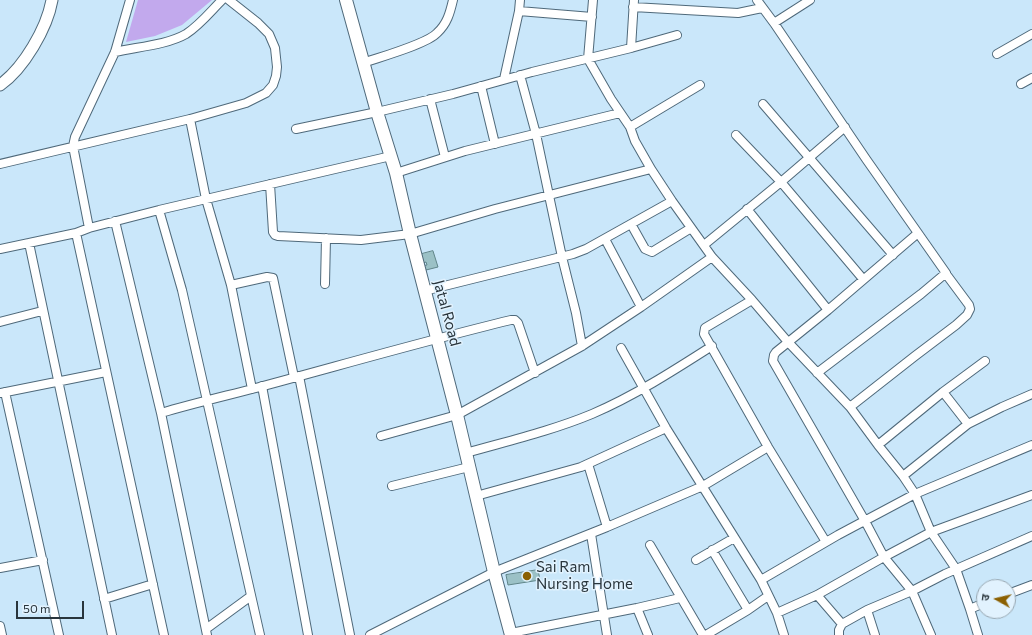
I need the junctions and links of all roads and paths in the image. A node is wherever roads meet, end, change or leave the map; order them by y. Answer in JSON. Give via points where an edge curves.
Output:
{"nodes":[{"id":1,"x":52,"y":0,"type":"edge"},
{"id":2,"x":130,"y":0,"type":"edge"},
{"id":3,"x":222,"y":0,"type":"edge"},
{"id":4,"x":229,"y":0,"type":"edge"},
{"id":5,"x":346,"y":0,"type":"edge"},
{"id":6,"x":453,"y":0,"type":"edge"},
{"id":7,"x":520,"y":0,"type":"edge"},
{"id":8,"x":593,"y":0,"type":"edge"},
{"id":9,"x":757,"y":0,"type":"edge"},
{"id":10,"x":810,"y":0,"type":"edge"},
{"id":11,"x":634,"y":4,"type":"edge"},
{"id":12,"x":762,"y":8,"type":"junction"},
{"id":13,"x":519,"y":11,"type":"junction"},
{"id":14,"x":592,"y":17,"type":"junction"},
{"id":15,"x":774,"y":23,"type":"junction"},
{"id":16,"x":1032,"y":34,"type":"edge"},
{"id":17,"x":678,"y":35,"type":"dead end"},
{"id":18,"x":630,"y":48,"type":"junction"},
{"id":19,"x":115,"y":52,"type":"junction"},
{"id":20,"x":997,"y":54,"type":"dead end"},
{"id":21,"x":588,"y":58,"type":"junction"},
{"id":22,"x":363,"y":63,"type":"junction"},
{"id":23,"x":520,"y":75,"type":"junction"},
{"id":24,"x":1032,"y":78,"type":"edge"},
{"id":25,"x":504,"y":80,"type":"junction"},
{"id":26,"x":1021,"y":84,"type":"dead end"},
{"id":27,"x":0,"y":85,"type":"edge"},
{"id":28,"x":700,"y":85,"type":"dead end"},
{"id":29,"x":482,"y":86,"type":"junction"},
{"id":30,"x":430,"y":99,"type":"junction"},
{"id":31,"x":763,"y":104,"type":"dead end"},
{"id":32,"x":377,"y":112,"type":"junction"},
{"id":33,"x":620,"y":113,"type":"junction"},
{"id":34,"x":190,"y":119,"type":"junction"},
{"id":35,"x":630,"y":127,"type":"junction"},
{"id":36,"x":845,"y":127,"type":"junction"},
{"id":37,"x":296,"y":129,"type":"dead end"},
{"id":38,"x":536,"y":134,"type":"junction"},
{"id":39,"x":736,"y":135,"type":"dead end"},
{"id":40,"x":495,"y":144,"type":"junction"},
{"id":41,"x":73,"y":146,"type":"junction"},
{"id":42,"x":391,"y":156,"type":"junction"},
{"id":43,"x":445,"y":157,"type":"junction"},
{"id":44,"x":809,"y":157,"type":"junction"},
{"id":45,"x":0,"y":164,"type":"edge"},
{"id":46,"x":652,"y":169,"type":"junction"},
{"id":47,"x":396,"y":173,"type":"junction"},
{"id":48,"x":781,"y":182,"type":"junction"},
{"id":49,"x":270,"y":184,"type":"junction"},
{"id":50,"x":549,"y":195,"type":"junction"},
{"id":51,"x":206,"y":199,"type":"junction"},
{"id":52,"x":672,"y":201,"type":"junction"},
{"id":53,"x":747,"y":209,"type":"junction"},
{"id":54,"x":159,"y":210,"type":"junction"},
{"id":55,"x":115,"y":221,"type":"junction"},
{"id":56,"x":631,"y":224,"type":"junction"},
{"id":57,"x":89,"y":228,"type":"junction"},
{"id":58,"x":691,"y":228,"type":"junction"},
{"id":59,"x":76,"y":233,"type":"junction"},
{"id":60,"x":918,"y":233,"type":"junction"},
{"id":61,"x":410,"y":234,"type":"junction"},
{"id":62,"x":326,"y":238,"type":"junction"},
{"id":63,"x":605,"y":239,"type":"junction"},
{"id":64,"x":29,"y":243,"type":"junction"},
{"id":65,"x":704,"y":245,"type":"junction"},
{"id":66,"x":0,"y":249,"type":"edge"},
{"id":67,"x":892,"y":255,"type":"junction"},
{"id":68,"x":562,"y":257,"type":"junction"},
{"id":69,"x":712,"y":257,"type":"junction"},
{"id":70,"x":946,"y":274,"type":"junction"},
{"id":71,"x":863,"y":279,"type":"junction"},
{"id":72,"x":325,"y":284,"type":"dead end"},
{"id":73,"x":230,"y":285,"type":"junction"},
{"id":74,"x":424,"y":291,"type":"junction"},
{"id":75,"x":752,"y":300,"type":"junction"},
{"id":76,"x":641,"y":307,"type":"junction"},
{"id":77,"x":828,"y":310,"type":"junction"},
{"id":78,"x":42,"y":311,"type":"junction"},
{"id":79,"x":0,"y":322,"type":"edge"},
{"id":80,"x":437,"y":338,"type":"junction"},
{"id":81,"x":788,"y":342,"type":"junction"},
{"id":82,"x":582,"y":346,"type":"junction"},
{"id":83,"x":712,"y":346,"type":"junction"},
{"id":84,"x":621,"y":348,"type":"dead end"},
{"id":85,"x":985,"y":360,"type":"dead end"},
{"id":86,"x":106,"y":372,"type":"junction"},
{"id":87,"x":535,"y":373,"type":"junction"},
{"id":88,"x":817,"y":373,"type":"junction"},
{"id":89,"x":297,"y":376,"type":"junction"},
{"id":90,"x":57,"y":381,"type":"junction"},
{"id":91,"x":262,"y":386,"type":"junction"},
{"id":92,"x":644,"y":388,"type":"junction"},
{"id":93,"x":252,"y":389,"type":"junction"},
{"id":94,"x":2,"y":392,"type":"edge"},
{"id":95,"x":943,"y":392,"type":"junction"},
{"id":96,"x":1032,"y":394,"type":"edge"},
{"id":97,"x":207,"y":399,"type":"junction"},
{"id":98,"x":850,"y":408,"type":"junction"},
{"id":99,"x":161,"y":413,"type":"junction"},
{"id":100,"x":457,"y":415,"type":"junction"},
{"id":101,"x":968,"y":424,"type":"junction"},
{"id":102,"x":666,"y":428,"type":"junction"},
{"id":103,"x":382,"y":436,"type":"dead end"},
{"id":104,"x":878,"y":445,"type":"junction"},
{"id":105,"x":1032,"y":445,"type":"edge"},
{"id":106,"x":768,"y":447,"type":"junction"},
{"id":107,"x":466,"y":453,"type":"junction"},
{"id":108,"x":588,"y":464,"type":"junction"},
{"id":109,"x":469,"y":468,"type":"junction"},
{"id":110,"x":903,"y":476,"type":"junction"},
{"id":111,"x":392,"y":486,"type":"dead end"},
{"id":112,"x":703,"y":486,"type":"junction"},
{"id":113,"x":915,"y":494,"type":"junction"},
{"id":114,"x":1032,"y":495,"type":"edge"},
{"id":115,"x":476,"y":496,"type":"junction"},
{"id":116,"x":865,"y":521,"type":"junction"},
{"id":117,"x":607,"y":527,"type":"junction"},
{"id":118,"x":931,"y":532,"type":"junction"},
{"id":119,"x":591,"y":534,"type":"junction"},
{"id":120,"x":1032,"y":536,"type":"edge"},
{"id":121,"x":734,"y":538,"type":"junction"},
{"id":122,"x":826,"y":542,"type":"junction"},
{"id":123,"x":650,"y":545,"type":"dead end"},
{"id":124,"x":712,"y":550,"type":"junction"},
{"id":125,"x":884,"y":557,"type":"junction"},
{"id":126,"x":43,"y":560,"type":"junction"},
{"id":127,"x":696,"y":560,"type":"dead end"},
{"id":128,"x":0,"y":568,"type":"edge"},
{"id":129,"x":956,"y":569,"type":"junction"},
{"id":130,"x":494,"y":572,"type":"junction"},
{"id":131,"x":761,"y":580,"type":"junction"},
{"id":132,"x":153,"y":584,"type":"junction"},
{"id":133,"x":1032,"y":584,"type":"edge"},
{"id":134,"x":912,"y":591,"type":"junction"},
{"id":135,"x":1016,"y":591,"type":"edge"},
{"id":136,"x":817,"y":595,"type":"junction"},
{"id":137,"x":251,"y":596,"type":"junction"},
{"id":138,"x":768,"y":596,"type":"junction"},
{"id":139,"x":680,"y":598,"type":"junction"},
{"id":140,"x":104,"y":599,"type":"junction"},
{"id":141,"x":976,"y":607,"type":"edge"},
{"id":142,"x":637,"y":608,"type":"junction"},
{"id":143,"x":970,"y":609,"type":"junction"},
{"id":144,"x":748,"y":610,"type":"junction"},
{"id":145,"x":867,"y":610,"type":"junction"},
{"id":146,"x":777,"y":613,"type":"junction"},
{"id":147,"x":603,"y":615,"type":"junction"},
{"id":148,"x":842,"y":624,"type":"junction"},
{"id":149,"x":0,"y":626,"type":"edge"},
{"id":150,"x":207,"y":632,"type":"edge"},
{"id":151,"x":511,"y":634,"type":"edge"},
{"id":152,"x":2,"y":635,"type":"edge"},
{"id":153,"x":59,"y":635,"type":"edge"},
{"id":154,"x":112,"y":635,"type":"edge"},
{"id":155,"x":164,"y":635,"type":"edge"},
{"id":156,"x":260,"y":635,"type":"edge"},
{"id":157,"x":308,"y":635,"type":"edge"},
{"id":158,"x":350,"y":635,"type":"edge"},
{"id":159,"x":370,"y":635,"type":"edge"},
{"id":160,"x":607,"y":635,"type":"edge"},
{"id":161,"x":648,"y":635,"type":"edge"},
{"id":162,"x":703,"y":635,"type":"edge"},
{"id":163,"x":706,"y":635,"type":"edge"},
{"id":164,"x":784,"y":635,"type":"edge"},
{"id":165,"x":839,"y":635,"type":"edge"},
{"id":166,"x":875,"y":635,"type":"edge"},
{"id":167,"x":931,"y":635,"type":"edge"},
{"id":168,"x":978,"y":635,"type":"edge"}],
"edges":[{"from":1,"to":27,"type":"street","via":[[39,36],[25,59],[9,79]]},
{"from":2,"to":19,"type":"street"},
{"from":3,"to":19,"type":"street","via":[[185,34]]},
{"from":4,"to":34,"type":"street","via":[[269,34],[275,48],[277,67],[273,85],[266,93],[246,103]]},
{"from":5,"to":22,"type":"main road","name":"Jatal Road"},
{"from":6,"to":22,"type":"street","via":[[449,15],[436,34],[424,41]]},
{"from":7,"to":13,"type":"street"},
{"from":8,"to":14,"type":"street"},
{"from":9,"to":12,"type":"street"},
{"from":10,"to":15,"type":"street"},
{"from":11,"to":12,"type":"street","via":[[738,13]]},
{"from":11,"to":18,"type":"street"},
{"from":12,"to":15,"type":"street"},
{"from":13,"to":14,"type":"street"},
{"from":13,"to":25,"type":"street"},
{"from":14,"to":21,"type":"street"},
{"from":15,"to":36,"type":"street"},
{"from":16,"to":20,"type":"street"},
{"from":17,"to":18,"type":"street"},
{"from":18,"to":21,"type":"street"},
{"from":19,"to":41,"type":"street","via":[[78,128]]},
{"from":21,"to":23,"type":"street"},
{"from":21,"to":33,"type":"street"},
{"from":22,"to":32,"type":"main road","name":"Jatal Road"},
{"from":23,"to":25,"type":"street"},
{"from":23,"to":38,"type":"street"},
{"from":24,"to":26,"type":"street"},
{"from":25,"to":29,"type":"street"},
{"from":28,"to":35,"type":"street"},
{"from":29,"to":30,"type":"street"},
{"from":29,"to":40,"type":"street"},
{"from":30,"to":32,"type":"street"},
{"from":30,"to":43,"type":"street"},
{"from":31,"to":44,"type":"street"},
{"from":32,"to":37,"type":"street"},
{"from":32,"to":42,"type":"main road","name":"Jatal Road"},
{"from":33,"to":35,"type":"street"},
{"from":33,"to":38,"type":"street"},
{"from":34,"to":41,"type":"street"},
{"from":34,"to":51,"type":"street"},
{"from":35,"to":46,"type":"street","via":[[635,141]]},
{"from":36,"to":44,"type":"street"},
{"from":36,"to":60,"type":"street"},
{"from":38,"to":40,"type":"street"},
{"from":38,"to":50,"type":"street"},
{"from":39,"to":48,"type":"street"},
{"from":40,"to":43,"type":"street"},
{"from":41,"to":45,"type":"street"},
{"from":41,"to":57,"type":"street"},
{"from":42,"to":47,"type":"main road","name":"Jatal Road"},
{"from":42,"to":49,"type":"street"},
{"from":43,"to":47,"type":"street"},
{"from":44,"to":48,"type":"street"},
{"from":44,"to":67,"type":"street"},
{"from":46,"to":50,"type":"street"},
{"from":46,"to":52,"type":"street"},
{"from":47,"to":61,"type":"main road","name":"Jatal Road"},
{"from":48,"to":53,"type":"street"},
{"from":48,"to":71,"type":"street"},
{"from":49,"to":51,"type":"street"},
{"from":49,"to":62,"type":"street","via":[[275,235]]},
{"from":50,"to":61,"type":"street"},
{"from":50,"to":68,"type":"street"},
{"from":51,"to":54,"type":"street"},
{"from":51,"to":73,"type":"street"},
{"from":52,"to":56,"type":"street"},
{"from":52,"to":58,"type":"street"},
{"from":53,"to":65,"type":"street"},
{"from":53,"to":77,"type":"street"},
{"from":54,"to":55,"type":"street"},
{"from":54,"to":97,"type":"street","via":[[182,290]]},
{"from":55,"to":57,"type":"street"},
{"from":55,"to":99,"type":"street"},
{"from":56,"to":58,"type":"street","via":[[645,249],[652,252]]},
{"from":56,"to":63,"type":"street"},
{"from":57,"to":59,"type":"street"},
{"from":58,"to":65,"type":"street"},
{"from":59,"to":64,"type":"street"},
{"from":59,"to":86,"type":"street"},
{"from":60,"to":67,"type":"street"},
{"from":60,"to":70,"type":"street"},
{"from":61,"to":62,"type":"street","via":[[361,240]]},
{"from":61,"to":74,"type":"main road","name":"Jatal Road"},
{"from":62,"to":72,"type":"street"},
{"from":63,"to":68,"type":"street"},
{"from":63,"to":76,"type":"street"},
{"from":64,"to":66,"type":"street"},
{"from":64,"to":78,"type":"street"},
{"from":65,"to":69,"type":"street"},
{"from":67,"to":71,"type":"street"},
{"from":68,"to":74,"type":"street"},
{"from":68,"to":82,"type":"street"},
{"from":69,"to":75,"type":"street"},
{"from":69,"to":76,"type":"street"},
{"from":70,"to":88,"type":"street"},
{"from":70,"to":98,"type":"street","via":[[969,305],[968,315]]},
{"from":71,"to":77,"type":"street"},
{"from":73,"to":89,"type":"street","via":[[273,278]]},
{"from":73,"to":93,"type":"street"},
{"from":74,"to":80,"type":"main road","name":"Jatal Road"},
{"from":75,"to":81,"type":"street"},
{"from":75,"to":83,"type":"street","via":[[705,328],[704,334]]},
{"from":76,"to":82,"type":"street"},
{"from":77,"to":81,"type":"street"},
{"from":78,"to":79,"type":"street"},
{"from":78,"to":90,"type":"street"},
{"from":80,"to":87,"type":"street","via":[[515,320]]},
{"from":80,"to":89,"type":"street"},
{"from":80,"to":100,"type":"main road","name":"Jatal Road"},
{"from":81,"to":88,"type":"street"},
{"from":81,"to":116,"type":"street","via":[[776,352],[773,361]]},
{"from":82,"to":87,"type":"street"},
{"from":83,"to":92,"type":"street"},
{"from":83,"to":106,"type":"street"},
{"from":84,"to":92,"type":"street"},
{"from":85,"to":95,"type":"street"},
{"from":86,"to":90,"type":"street"},
{"from":86,"to":132,"type":"street"},
{"from":87,"to":100,"type":"street"},
{"from":88,"to":98,"type":"street"},
{"from":89,"to":91,"type":"street"},
{"from":89,"to":158,"type":"street"},
{"from":90,"to":94,"type":"street"},
{"from":90,"to":140,"type":"street"},
{"from":91,"to":93,"type":"street"},
{"from":91,"to":157,"type":"street"},
{"from":92,"to":102,"type":"street"},
{"from":92,"to":107,"type":"street","via":[[569,423]]},
{"from":93,"to":97,"type":"street"},
{"from":94,"to":126,"type":"street"},
{"from":95,"to":101,"type":"street"},
{"from":95,"to":104,"type":"street"},
{"from":96,"to":101,"type":"street"},
{"from":97,"to":99,"type":"street"},
{"from":97,"to":137,"type":"street"},
{"from":98,"to":104,"type":"street"},
{"from":99,"to":150,"type":"street"},
{"from":100,"to":103,"type":"street"},
{"from":100,"to":107,"type":"main road","name":"Jatal Road"},
{"from":101,"to":110,"type":"street"},
{"from":102,"to":108,"type":"street"},
{"from":102,"to":112,"type":"street"},
{"from":104,"to":110,"type":"street"},
{"from":105,"to":113,"type":"street"},
{"from":106,"to":112,"type":"street"},
{"from":106,"to":122,"type":"street"},
{"from":107,"to":109,"type":"main road","name":"Jatal Road"},
{"from":108,"to":115,"type":"street"},
{"from":108,"to":117,"type":"street"},
{"from":109,"to":111,"type":"street"},
{"from":109,"to":115,"type":"main road","name":"Jatal Road"},
{"from":110,"to":113,"type":"street"},
{"from":112,"to":117,"type":"street"},
{"from":112,"to":121,"type":"street"},
{"from":113,"to":116,"type":"street"},
{"from":113,"to":118,"type":"street"},
{"from":114,"to":118,"type":"street"},
{"from":115,"to":130,"type":"main road","name":"Jatal Road"},
{"from":116,"to":122,"type":"street"},
{"from":116,"to":125,"type":"street"},
{"from":117,"to":119,"type":"street"},
{"from":118,"to":125,"type":"street"},
{"from":118,"to":129,"type":"street"},
{"from":119,"to":130,"type":"street"},
{"from":119,"to":147,"type":"street"},
{"from":120,"to":129,"type":"street"},
{"from":121,"to":124,"type":"street"},
{"from":121,"to":131,"type":"street"},
{"from":122,"to":131,"type":"street"},
{"from":123,"to":139,"type":"street"},
{"from":124,"to":127,"type":"street"},
{"from":124,"to":144,"type":"street"},
{"from":125,"to":134,"type":"street"},
{"from":125,"to":136,"type":"street"},
{"from":126,"to":128,"type":"street"},
{"from":126,"to":153,"type":"street"},
{"from":129,"to":134,"type":"street"},
{"from":129,"to":143,"type":"street"},
{"from":130,"to":151,"type":"main road","name":"Jatal Road"},
{"from":130,"to":159,"type":"street"},
{"from":131,"to":138,"type":"street"},
{"from":132,"to":140,"type":"street"},
{"from":132,"to":155,"type":"street"},
{"from":133,"to":135,"type":"street"},
{"from":134,"to":145,"type":"street"},
{"from":134,"to":167,"type":"street"},
{"from":136,"to":146,"type":"street"},
{"from":136,"to":148,"type":"street"},
{"from":137,"to":150,"type":"street"},
{"from":137,"to":156,"type":"street"},
{"from":138,"to":144,"type":"street"},
{"from":138,"to":146,"type":"street"},
{"from":139,"to":142,"type":"street"},
{"from":139,"to":162,"type":"street"},
{"from":140,"to":154,"type":"street"},
{"from":141,"to":143,"type":"street"},
{"from":142,"to":147,"type":"street"},
{"from":142,"to":161,"type":"street"},
{"from":143,"to":168,"type":"street"},
{"from":144,"to":163,"type":"street"},
{"from":145,"to":148,"type":"street"},
{"from":145,"to":166,"type":"street"},
{"from":146,"to":164,"type":"street"},
{"from":147,"to":151,"type":"street"},
{"from":147,"to":160,"type":"street"},
{"from":148,"to":165,"type":"street"},
{"from":149,"to":152,"type":"street"}]}
